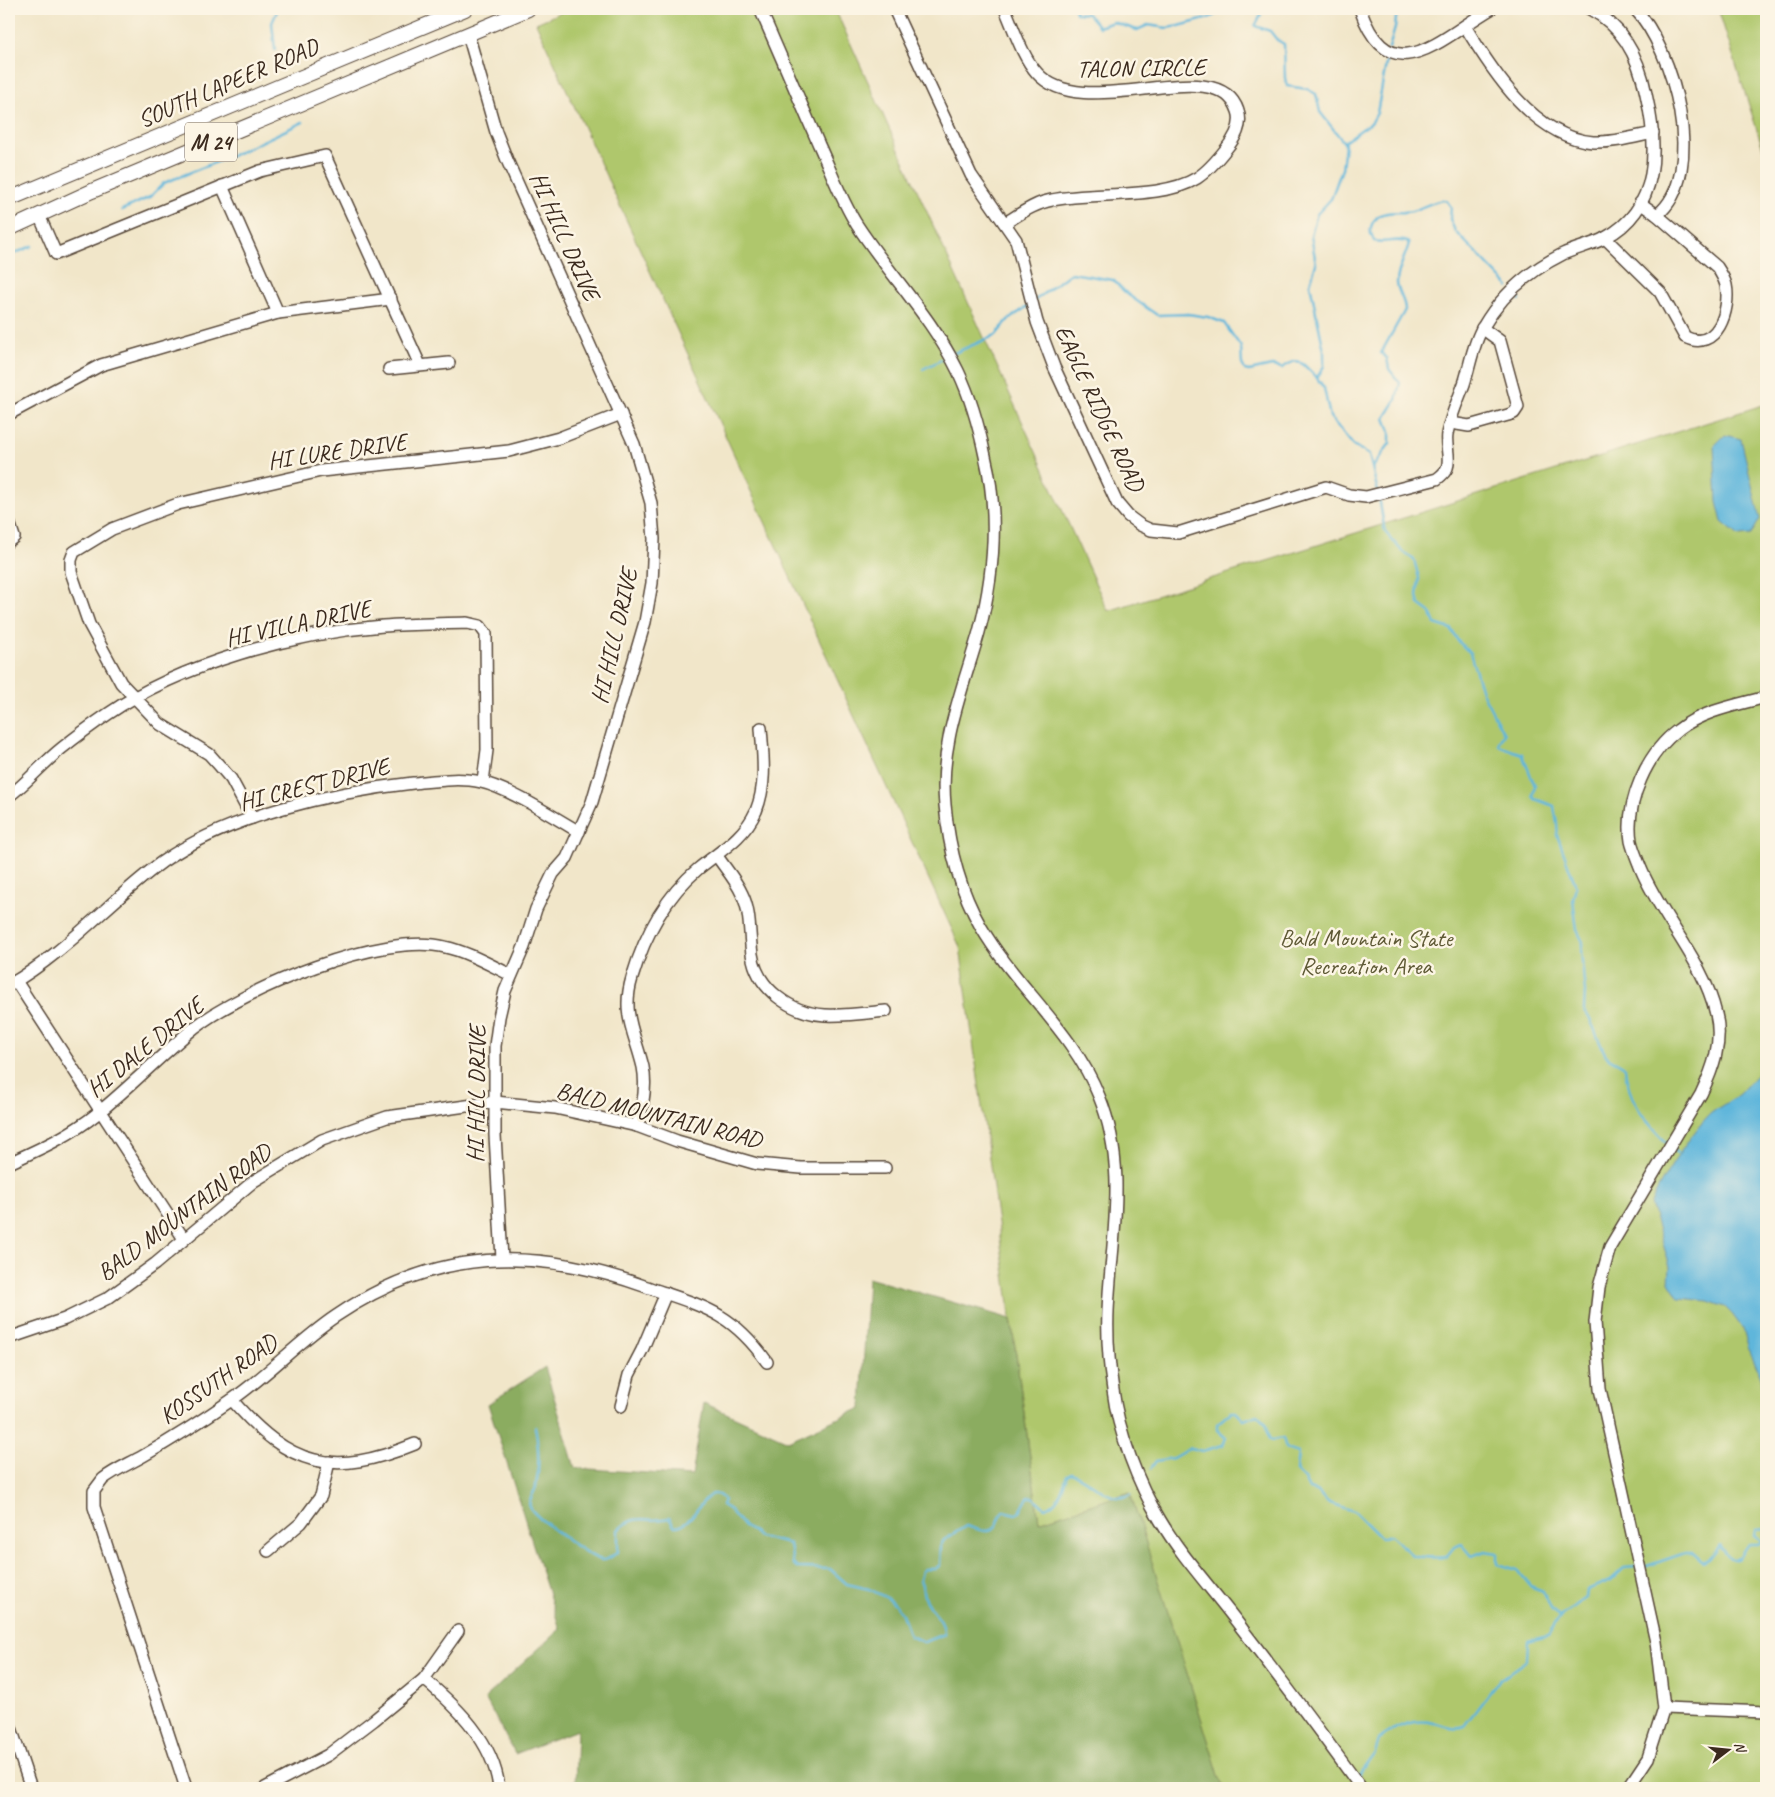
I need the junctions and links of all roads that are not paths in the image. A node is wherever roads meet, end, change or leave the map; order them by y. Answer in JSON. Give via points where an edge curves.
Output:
{"nodes":[{"id":1,"x":465,"y":9,"type":"edge"},
{"id":2,"x":528,"y":9,"type":"edge"},
{"id":3,"x":760,"y":9,"type":"edge"},
{"id":4,"x":894,"y":9,"type":"edge"},
{"id":5,"x":1005,"y":9,"type":"edge"},
{"id":6,"x":1360,"y":9,"type":"edge"},
{"id":7,"x":1491,"y":9,"type":"edge"},
{"id":8,"x":1592,"y":9,"type":"edge"},
{"id":9,"x":1635,"y":9,"type":"edge"},
{"id":10,"x":1465,"y":26,"type":"junction"},
{"id":11,"x":468,"y":34,"type":"junction"},
{"id":12,"x":344,"y":60,"type":"junction"},
{"id":13,"x":344,"y":85,"type":"junction"},
{"id":14,"x":1653,"y":133,"type":"junction"},
{"id":15,"x":222,"y":186,"type":"junction"},
{"id":16,"x":9,"y":199,"type":"edge"},
{"id":17,"x":1640,"y":203,"type":"junction"},
{"id":18,"x":1657,"y":214,"type":"junction"},
{"id":19,"x":39,"y":215,"type":"junction"},
{"id":20,"x":1005,"y":223,"type":"junction"},
{"id":21,"x":9,"y":229,"type":"edge"},
{"id":22,"x":1605,"y":238,"type":"junction"},
{"id":23,"x":391,"y":299,"type":"junction"},
{"id":24,"x":278,"y":313,"type":"junction"},
{"id":25,"x":1482,"y":328,"type":"junction"},
{"id":26,"x":449,"y":363,"type":"dead end"},
{"id":27,"x":420,"y":365,"type":"junction"},
{"id":28,"x":389,"y":369,"type":"dead end"},
{"id":29,"x":9,"y":414,"type":"edge"},
{"id":30,"x":621,"y":414,"type":"junction"},
{"id":31,"x":1451,"y":423,"type":"junction"},
{"id":32,"x":9,"y":522,"type":"edge"},
{"id":33,"x":9,"y":541,"type":"edge"},
{"id":34,"x":1766,"y":697,"type":"edge"},
{"id":35,"x":135,"y":699,"type":"junction"},
{"id":36,"x":761,"y":728,"type":"dead end"},
{"id":37,"x":483,"y":782,"type":"junction"},
{"id":38,"x":9,"y":796,"type":"edge"},
{"id":39,"x":252,"y":818,"type":"junction"},
{"id":40,"x":579,"y":832,"type":"junction"},
{"id":41,"x":717,"y":856,"type":"junction"},
{"id":42,"x":511,"y":976,"type":"junction"},
{"id":43,"x":12,"y":983,"type":"edge"},
{"id":44,"x":886,"y":1011,"type":"dead end"},
{"id":45,"x":495,"y":1102,"type":"junction"},
{"id":46,"x":100,"y":1111,"type":"junction"},
{"id":47,"x":637,"y":1126,"type":"junction"},
{"id":48,"x":9,"y":1163,"type":"edge"},
{"id":49,"x":885,"y":1168,"type":"dead end"},
{"id":50,"x":184,"y":1238,"type":"junction"},
{"id":51,"x":502,"y":1259,"type":"junction"},
{"id":52,"x":666,"y":1293,"type":"junction"},
{"id":53,"x":9,"y":1338,"type":"edge"},
{"id":54,"x":767,"y":1362,"type":"dead end"},
{"id":55,"x":232,"y":1400,"type":"junction"},
{"id":56,"x":622,"y":1406,"type":"dead end"},
{"id":57,"x":415,"y":1444,"type":"dead end"},
{"id":58,"x":329,"y":1462,"type":"junction"},
{"id":59,"x":268,"y":1552,"type":"dead end"},
{"id":60,"x":458,"y":1630,"type":"dead end"},
{"id":61,"x":424,"y":1679,"type":"junction"},
{"id":62,"x":1664,"y":1708,"type":"junction"},
{"id":63,"x":1766,"y":1712,"type":"edge"},
{"id":64,"x":9,"y":1722,"type":"edge"},
{"id":65,"x":31,"y":1788,"type":"edge"},
{"id":66,"x":186,"y":1788,"type":"edge"},
{"id":67,"x":265,"y":1788,"type":"edge"},
{"id":68,"x":499,"y":1788,"type":"edge"},
{"id":69,"x":1361,"y":1788,"type":"edge"},
{"id":70,"x":1628,"y":1788,"type":"edge"}],
"edges":[{"from":1,"to":12,"type":"main road","name":"SOUTH LAPEER ROAD","number":"M 24"},
{"from":2,"to":11,"type":"main road","name":"SOUTH LAPEER ROAD","number":"M 24"},
{"from":3,"to":69,"type":"street","via":[[840,193],[857,224],[957,370],[973,410],[986,458],[992,488],[994,537],[989,588],[980,628],[946,743],[944,798],[950,850],[980,926],[1073,1047],[1099,1094],[1110,1128],[1118,1195],[1108,1316],[1113,1390],[1120,1423],[1137,1473],[1158,1518]]},
{"from":4,"to":20,"type":"street","name":"EAGLE RIDGE ROAD","via":[[971,175]]},
{"from":5,"to":20,"type":"street","name":"TALON CIRCLE","via":[[1037,73],[1060,90],[1082,93],[1195,85],[1217,88],[1236,104],[1240,118],[1229,145],[1207,170],[1185,184],[1166,189],[1049,200]]},
{"from":6,"to":10,"type":"street","via":[[1372,37],[1394,54],[1420,52]]},
{"from":7,"to":10,"type":"street"},
{"from":8,"to":14,"type":"street","name":"EAGLE RIDGE ROAD","via":[[1620,32],[1633,52],[1645,88]]},
{"from":9,"to":18,"type":"street","via":[[1655,36],[1664,55],[1684,142],[1675,190],[1664,209]]},
{"from":10,"to":14,"type":"street","via":[[1515,96],[1542,122],[1564,135],[1593,142]]},
{"from":11,"to":13,"type":"main road","name":"SOUTH LAPEER ROAD","number":"M 24"},
{"from":11,"to":30,"type":"street","name":"HI HILL DRIVE","via":[[507,160]]},
{"from":12,"to":13,"type":"main road","via":[[338,74]]},
{"from":12,"to":16,"type":"main road","name":"SOUTH LAPEER ROAD","number":"M 24"},
{"from":13,"to":19,"type":"main road","name":"SOUTH LAPEER ROAD","number":"M 24"},
{"from":14,"to":17,"type":"street","name":"EAGLE RIDGE ROAD","via":[[1654,158],[1650,181]]},
{"from":15,"to":19,"type":"street","via":[[56,254]]},
{"from":15,"to":23,"type":"street","via":[[260,171],[325,156]]},
{"from":15,"to":24,"type":"street"},
{"from":17,"to":18,"type":"street"},
{"from":17,"to":22,"type":"street","name":"EAGLE RIDGE ROAD","via":[[1633,214]]},
{"from":18,"to":22,"type":"street","via":[[1723,276],[1727,299],[1724,322],[1708,338],[1693,341],[1685,337],[1660,292]]},
{"from":19,"to":21,"type":"main road","name":"SOUTH LAPEER ROAD","number":"M 24"},
{"from":20,"to":31,"type":"street","name":"EAGLE RIDGE ROAD","via":[[1020,253],[1037,322],[1054,367],[1117,503],[1128,516],[1151,530],[1178,533],[1326,487],[1366,497],[1437,480],[1448,468],[1446,441]]},
{"from":22,"to":25,"type":"street","name":"EAGLE RIDGE ROAD","via":[[1540,266],[1502,298]]},
{"from":23,"to":24,"type":"street"},
{"from":23,"to":27,"type":"street"},
{"from":24,"to":29,"type":"street","via":[[101,365]]},
{"from":25,"to":31,"type":"street","name":"EAGLE RIDGE ROAD"},
{"from":25,"to":31,"type":"street","via":[[1500,341],[1518,407],[1514,413],[1470,426]]},
{"from":26,"to":27,"type":"street"},
{"from":27,"to":28,"type":"street"},
{"from":30,"to":35,"type":"street","name":"HI LURE DRIVE","via":[[568,435],[508,451],[322,471],[178,504],[112,529],[78,548],[71,560],[72,572],[89,624],[120,683]]},
{"from":30,"to":40,"type":"street","name":"HI HILL DRIVE","via":[[644,471],[651,503],[654,539],[652,583],[645,622],[608,751]]},
{"from":32,"to":33,"type":"street","via":[[14,537]]},
{"from":34,"to":62,"type":"street","via":[[1709,713],[1678,729],[1656,751],[1640,778],[1632,806],[1631,840],[1642,870],[1706,985],[1717,1015],[1718,1042],[1713,1068],[1701,1094],[1610,1247],[1599,1286],[1595,1322],[1600,1389],[1656,1642]]},
{"from":35,"to":37,"type":"street","name":"HI VILLA DRIVE","via":[[213,662],[265,647],[382,626],[467,623],[480,626],[486,634],[487,750]]},
{"from":35,"to":38,"type":"street","name":"HI VILLA DRIVE","via":[[109,713],[62,748]]},
{"from":35,"to":39,"type":"street","via":[[160,724],[209,754],[231,779]]},
{"from":36,"to":41,"type":"street","via":[[764,764],[762,789],[755,812],[736,840]]},
{"from":37,"to":39,"type":"street","name":"HI CREST DRIVE","via":[[435,781],[390,786],[307,802]]},
{"from":37,"to":40,"type":"street","name":"HI CREST DRIVE"},
{"from":39,"to":43,"type":"street","name":"HI CREST DRIVE","via":[[164,861],[110,904],[55,955]]},
{"from":40,"to":42,"type":"street","name":"HI HILL DRIVE","via":[[536,909]]},
{"from":41,"to":44,"type":"street","via":[[742,893],[749,916],[755,966],[778,998],[804,1012],[825,1015]]},
{"from":41,"to":47,"type":"street","via":[[698,870],[668,901],[644,942],[632,980],[628,1018],[643,1067],[645,1086]]},
{"from":42,"to":45,"type":"street","name":"HI HILL DRIVE","via":[[499,1017],[495,1046]]},
{"from":42,"to":46,"type":"street","name":"HI DALE DRIVE","via":[[445,946],[425,945],[386,948],[296,974],[252,992],[196,1027]]},
{"from":43,"to":46,"type":"street"},
{"from":45,"to":47,"type":"street","name":"BALD MOUNTAIN ROAD","via":[[555,1108]]},
{"from":45,"to":50,"type":"street","name":"BALD MOUNTAIN ROAD","via":[[387,1117],[322,1140],[254,1181]]},
{"from":45,"to":51,"type":"street","name":"HI HILL DRIVE"},
{"from":46,"to":48,"type":"street","name":"HI DALE DRIVE","via":[[53,1143]]},
{"from":46,"to":50,"type":"street"},
{"from":47,"to":49,"type":"street","name":"BALD MOUNTAIN ROAD","via":[[757,1164],[801,1168]]},
{"from":50,"to":53,"type":"street","name":"BALD MOUNTAIN ROAD","via":[[108,1298],[65,1320]]},
{"from":51,"to":52,"type":"street","name":"KOSSUTH ROAD","via":[[566,1264]]},
{"from":51,"to":55,"type":"street","name":"KOSSUTH ROAD","via":[[430,1269],[364,1299],[335,1317]]},
{"from":52,"to":54,"type":"street","name":"KOSSUTH ROAD","via":[[734,1324]]},
{"from":52,"to":56,"type":"street","via":[[629,1375]]},
{"from":55,"to":58,"type":"street","via":[[284,1449],[306,1458]]},
{"from":55,"to":66,"type":"street","name":"KOSSUTH ROAD","via":[[117,1469],[94,1491],[94,1507],[102,1534]]},
{"from":57,"to":58,"type":"street","via":[[389,1455],[352,1463]]},
{"from":58,"to":59,"type":"street","via":[[320,1496],[301,1523]]},
{"from":60,"to":61,"type":"street"},
{"from":61,"to":67,"type":"street","via":[[328,1755]]},
{"from":61,"to":68,"type":"street","via":[[470,1724],[495,1768]]},
{"from":62,"to":63,"type":"street"},
{"from":62,"to":70,"type":"street","via":[[1648,1758]]},
{"from":64,"to":65,"type":"street"}]}
